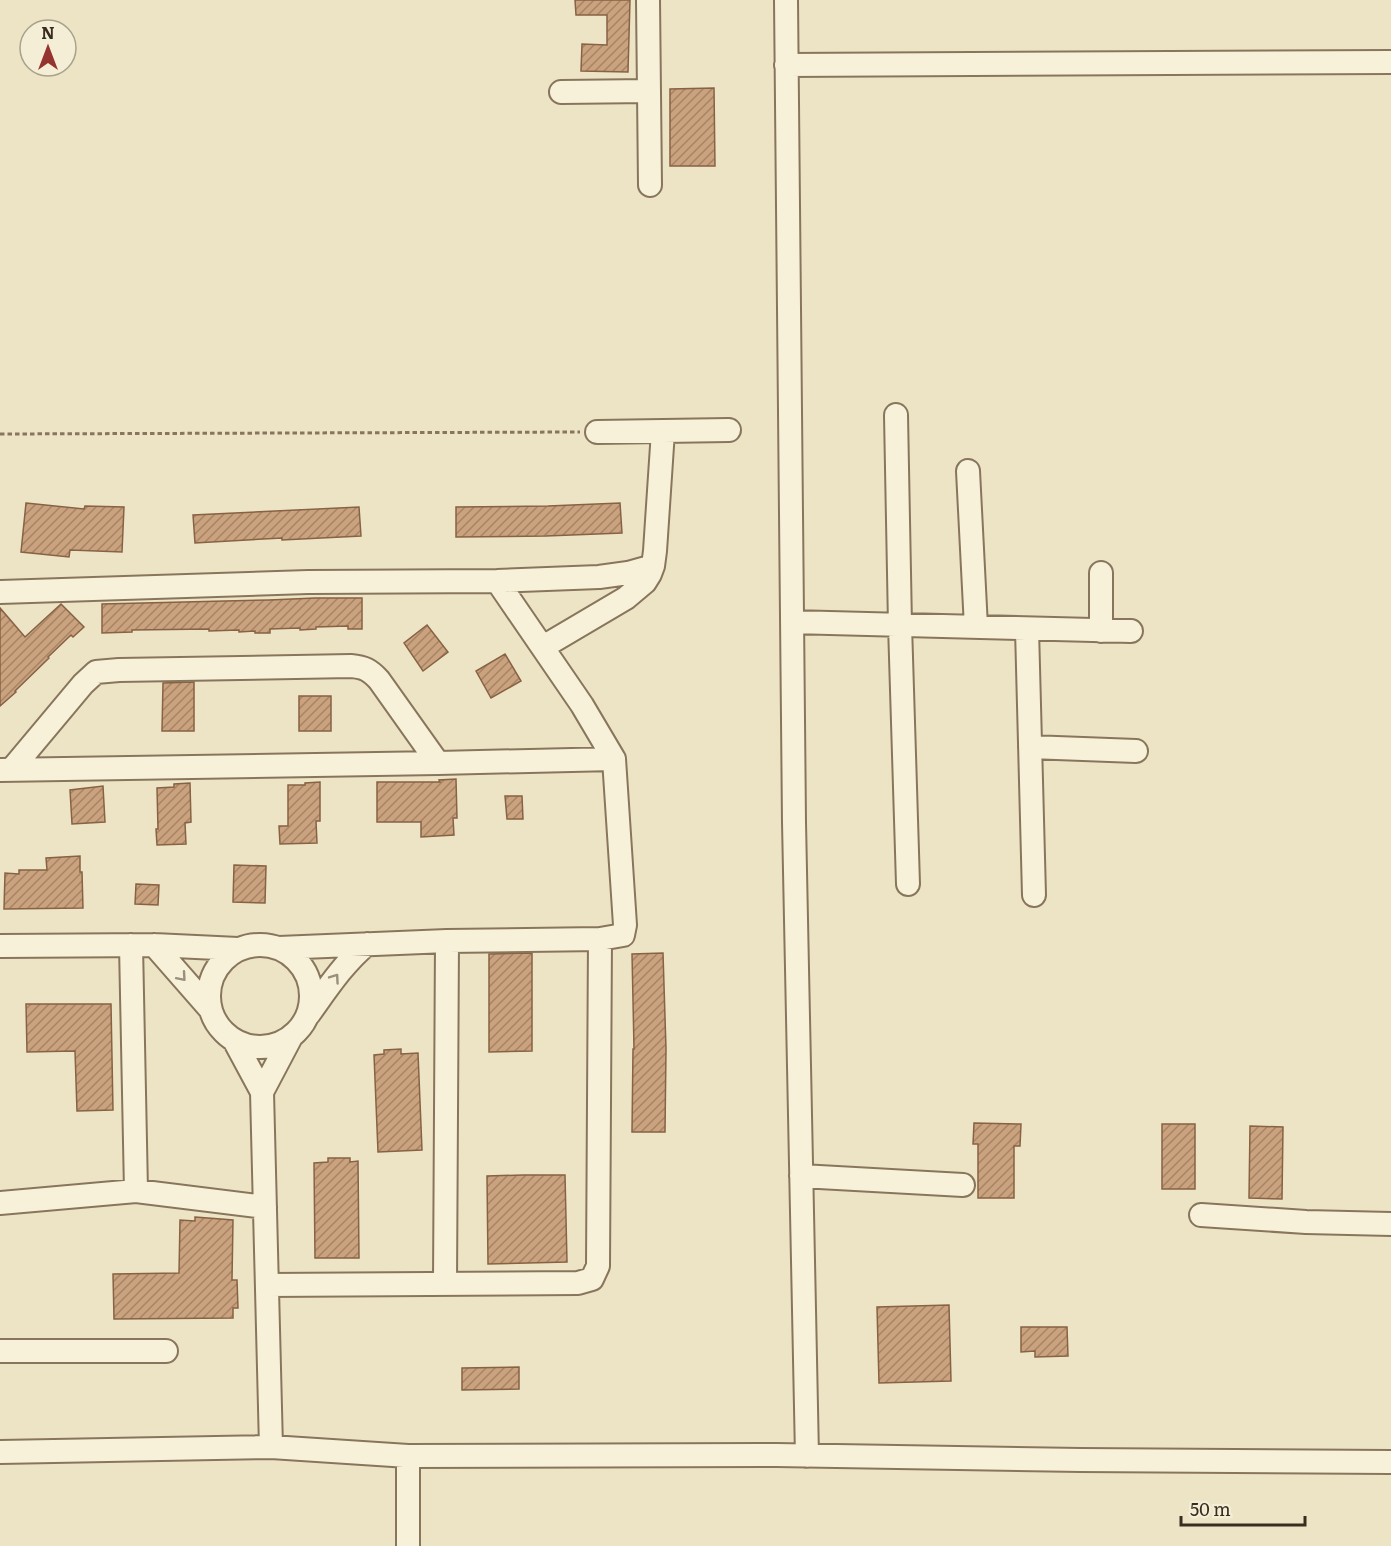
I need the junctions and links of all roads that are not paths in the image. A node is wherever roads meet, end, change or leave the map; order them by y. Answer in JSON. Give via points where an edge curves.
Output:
{"nodes":[{"id":1,"x":648,"y":0,"type":"edge"},
{"id":2,"x":786,"y":0,"type":"edge"},
{"id":3,"x":1391,"y":62,"type":"edge"},
{"id":4,"x":786,"y":65,"type":"junction"},
{"id":5,"x":649,"y":91,"type":"junction"},
{"id":6,"x":561,"y":92,"type":"dead end"},
{"id":7,"x":650,"y":185,"type":"dead end"},
{"id":8,"x":896,"y":415,"type":"dead end"},
{"id":9,"x":729,"y":430,"type":"dead end"},
{"id":10,"x":663,"y":431,"type":"junction"},
{"id":11,"x":597,"y":432,"type":"road end"},
{"id":12,"x":968,"y":471,"type":"dead end"},
{"id":13,"x":653,"y":566,"type":"junction"},
{"id":14,"x":1101,"y":573,"type":"dead end"},
{"id":15,"x":497,"y":581,"type":"junction"},
{"id":16,"x":0,"y":592,"type":"edge"},
{"id":17,"x":792,"y":622,"type":"junction"},
{"id":18,"x":900,"y":625,"type":"junction"},
{"id":19,"x":976,"y":627,"type":"junction"},
{"id":20,"x":1027,"y":629,"type":"junction"},
{"id":21,"x":1101,"y":631,"type":"junction"},
{"id":22,"x":1131,"y":631,"type":"dead end"},
{"id":23,"x":543,"y":646,"type":"junction"},
{"id":24,"x":1030,"y":747,"type":"junction"},
{"id":25,"x":1136,"y":751,"type":"dead end"},
{"id":26,"x":614,"y":759,"type":"junction"},
{"id":27,"x":438,"y":764,"type":"junction"},
{"id":28,"x":6,"y":770,"type":"edge"},
{"id":29,"x":908,"y":884,"type":"dead end"},
{"id":30,"x":1034,"y":895,"type":"dead end"},
{"id":31,"x":600,"y":939,"type":"junction"},
{"id":32,"x":447,"y":941,"type":"junction"},
{"id":33,"x":367,"y":944,"type":"junction"},
{"id":34,"x":131,"y":945,"type":"junction"},
{"id":35,"x":154,"y":945,"type":"junction"},
{"id":36,"x":0,"y":946,"type":"edge"},
{"id":37,"x":279,"y":948,"type":"junction"},
{"id":38,"x":238,"y":950,"type":"junction"},
{"id":39,"x":210,"y":1009,"type":"junction"},
{"id":40,"x":308,"y":1016,"type":"junction"},
{"id":41,"x":291,"y":1037,"type":"junction"},
{"id":42,"x":234,"y":1040,"type":"junction"},
{"id":43,"x":262,"y":1092,"type":"junction"},
{"id":44,"x":801,"y":1176,"type":"junction"},
{"id":45,"x":963,"y":1185,"type":"dead end"},
{"id":46,"x":136,"y":1191,"type":"junction"},
{"id":47,"x":0,"y":1203,"type":"edge"},
{"id":48,"x":265,"y":1207,"type":"junction"},
{"id":49,"x":1201,"y":1215,"type":"dead end"},
{"id":50,"x":1391,"y":1224,"type":"edge"},
{"id":51,"x":445,"y":1284,"type":"junction"},
{"id":52,"x":267,"y":1285,"type":"junction"},
{"id":53,"x":0,"y":1351,"type":"edge"},
{"id":54,"x":166,"y":1351,"type":"dead end"},
{"id":55,"x":271,"y":1448,"type":"junction"},
{"id":56,"x":0,"y":1452,"type":"edge"},
{"id":57,"x":408,"y":1456,"type":"junction"},
{"id":58,"x":807,"y":1456,"type":"junction"},
{"id":59,"x":1391,"y":1462,"type":"edge"},
{"id":60,"x":408,"y":1546,"type":"edge"}],
"edges":[{"from":1,"to":5,"type":"street"},
{"from":2,"to":4,"type":"street"},
{"from":3,"to":4,"type":"street"},
{"from":4,"to":17,"type":"street"},
{"from":5,"to":6,"type":"street"},
{"from":5,"to":7,"type":"street"},
{"from":8,"to":18,"type":"street"},
{"from":9,"to":10,"type":"street"},
{"from":10,"to":11,"type":"street"},
{"from":10,"to":13,"type":"street"},
{"from":12,"to":19,"type":"street"},
{"from":13,"to":15,"type":"street","via":[[599,577]]},
{"from":13,"to":23,"type":"street","via":[[637,590]]},
{"from":14,"to":21,"type":"street"},
{"from":15,"to":16,"type":"street","via":[[308,582]]},
{"from":15,"to":23,"type":"street"},
{"from":17,"to":18,"type":"street"},
{"from":17,"to":44,"type":"street"},
{"from":18,"to":19,"type":"street"},
{"from":18,"to":29,"type":"street"},
{"from":19,"to":20,"type":"street"},
{"from":20,"to":21,"type":"street"},
{"from":20,"to":24,"type":"street"},
{"from":21,"to":22,"type":"street"},
{"from":23,"to":26,"type":"street"},
{"from":24,"to":25,"type":"street"},
{"from":24,"to":30,"type":"street"},
{"from":26,"to":27,"type":"street"},
{"from":26,"to":31,"type":"street","via":[[625,930],[623,935]]},
{"from":27,"to":28,"type":"street"},
{"from":27,"to":28,"type":"street","via":[[371,671],[328,666],[96,672]]},
{"from":31,"to":32,"type":"street"},
{"from":31,"to":51,"type":"street","via":[[598,1266],[592,1279],[578,1283]]},
{"from":32,"to":33,"type":"street"},
{"from":32,"to":51,"type":"street"},
{"from":33,"to":37,"type":"street"},
{"from":40,"to":33,"type":"street","one_way":true,"via":[[351,957]]},
{"from":34,"to":35,"type":"street"},
{"from":34,"to":36,"type":"street"},
{"from":34,"to":46,"type":"street"},
{"from":35,"to":38,"type":"street"},
{"from":35,"to":39,"type":"street","one_way":true},
{"from":37,"to":38,"type":"street","via":[[251,945]]},
{"from":37,"to":40,"type":"street","via":[[301,964],[308,976],[312,1003]]},
{"from":38,"to":39,"type":"street","via":[[213,974]]},
{"from":39,"to":42,"type":"street","via":[[223,1032]]},
{"from":40,"to":41,"type":"street"},
{"from":41,"to":42,"type":"street","via":[[263,1047]]},
{"from":41,"to":43,"type":"street"},
{"from":42,"to":43,"type":"street"},
{"from":43,"to":48,"type":"street"},
{"from":44,"to":45,"type":"street"},
{"from":44,"to":58,"type":"street"},
{"from":46,"to":47,"type":"street"},
{"from":46,"to":48,"type":"street"},
{"from":48,"to":52,"type":"street"},
{"from":49,"to":50,"type":"street"},
{"from":51,"to":52,"type":"street"},
{"from":52,"to":55,"type":"street"},
{"from":53,"to":54,"type":"street"},
{"from":55,"to":56,"type":"street"},
{"from":55,"to":57,"type":"street"},
{"from":57,"to":58,"type":"street"},
{"from":57,"to":60,"type":"street"},
{"from":58,"to":59,"type":"street"}]}
